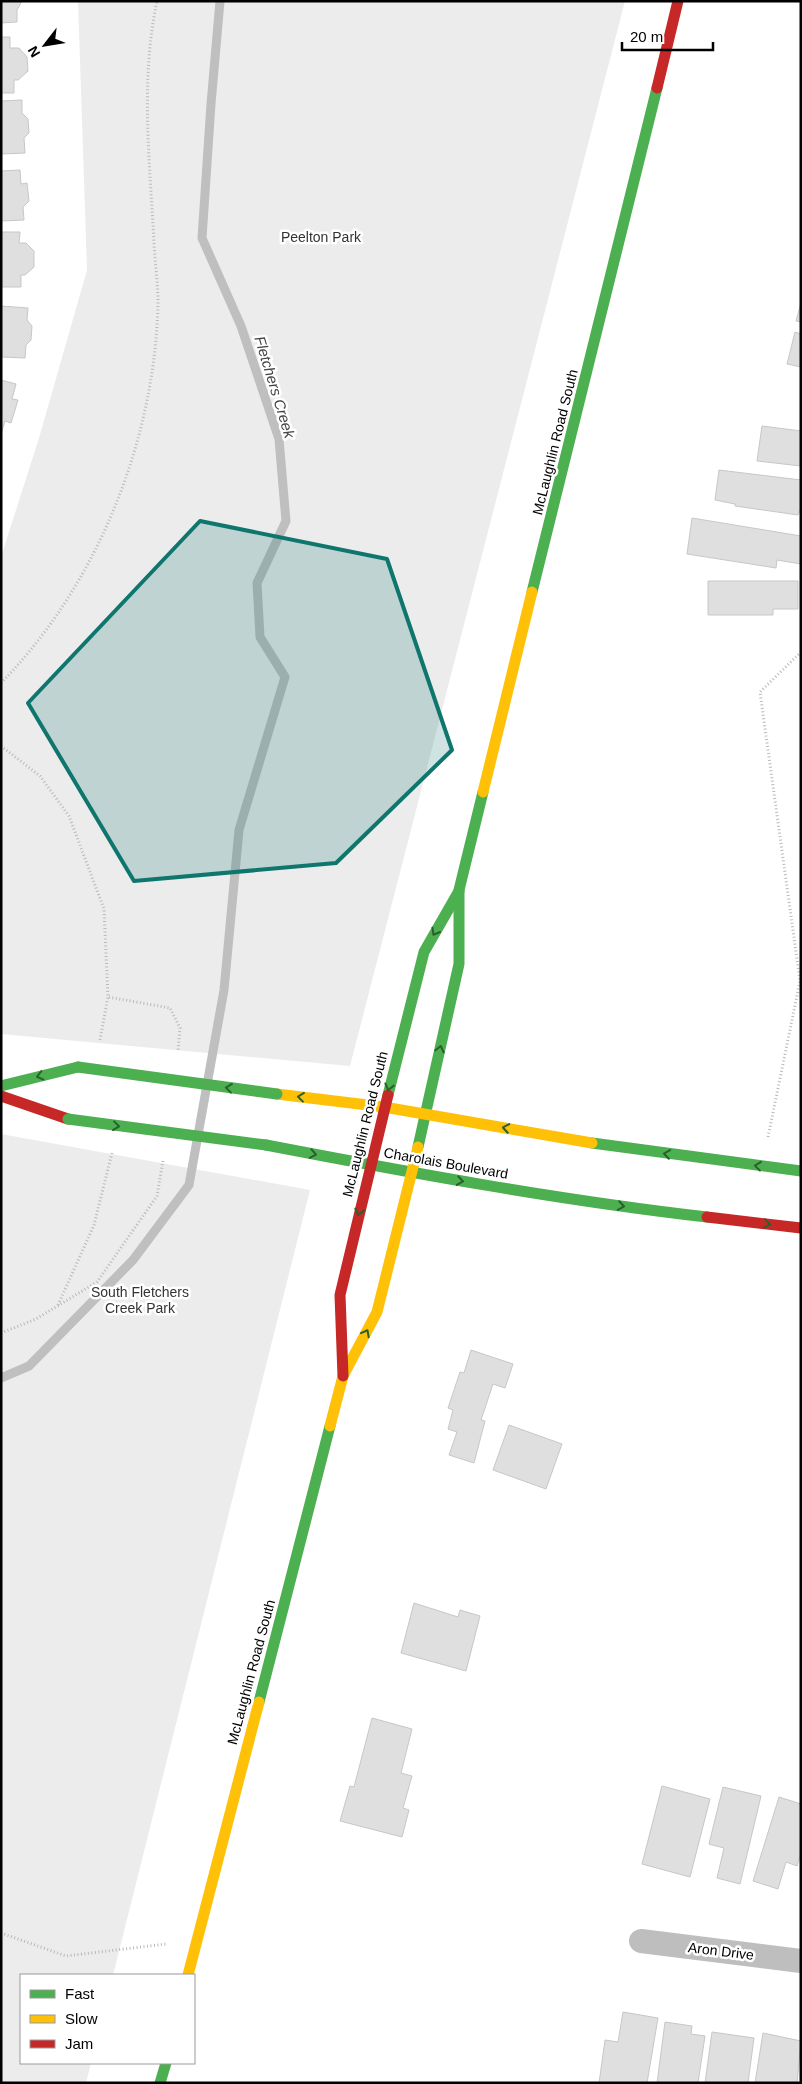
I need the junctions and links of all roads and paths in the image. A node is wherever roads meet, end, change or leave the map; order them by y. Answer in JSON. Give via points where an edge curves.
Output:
{"nodes":[{"id":1,"x":157,"y":1,"type":"edge"},
{"id":2,"x":678,"y":1,"type":"edge"},
{"id":3,"x":801,"y":652,"type":"edge"},
{"id":4,"x":1,"y":683,"type":"edge"},
{"id":5,"x":460,"y":890,"type":"junction"},
{"id":6,"x":108,"y":997,"type":"dead end"},
{"id":7,"x":100,"y":1071,"type":"junction"},
{"id":8,"x":1,"y":1086,"type":"edge"},
{"id":9,"x":1,"y":1096,"type":"edge"},
{"id":10,"x":384,"y":1107,"type":"junction"},
{"id":11,"x":425,"y":1114,"type":"junction"},
{"id":12,"x":118,"y":1126,"type":"junction"},
{"id":13,"x":370,"y":1165,"type":"junction"},
{"id":14,"x":762,"y":1167,"type":"junction"},
{"id":15,"x":801,"y":1171,"type":"edge"},
{"id":16,"x":412,"y":1173,"type":"junction"},
{"id":17,"x":801,"y":1228,"type":"edge"},
{"id":18,"x":58,"y":1306,"type":"dead end"},
{"id":19,"x":343,"y":1376,"type":"junction"},
{"id":20,"x":1,"y":1934,"type":"edge"},
{"id":21,"x":197,"y":1941,"type":"junction"},
{"id":22,"x":641,"y":1941,"type":"dead end"},
{"id":23,"x":801,"y":1961,"type":"edge"},
{"id":24,"x":188,"y":1974,"type":"edge"},
{"id":25,"x":166,"y":2064,"type":"edge"},
{"id":26,"x":160,"y":2083,"type":"edge"}],
"edges":[{"from":1,"to":4,"type":"path","via":[[151,32],[146,101],[158,303],[139,434],[90,563],[28,656]]},
{"from":2,"to":5,"type":"main road","name":"McLaughlin Road South"},
{"from":3,"to":14,"type":"path","via":[[760,692],[800,981]]},
{"from":5,"to":10,"type":"main road","name":"McLaughlin Road South","one_way":true,"via":[[424,952]]},
{"from":11,"to":5,"type":"main road","name":"McLaughlin Road South","one_way":true,"via":[[459,964]]},
{"from":6,"to":7,"type":"path","via":[[100,1037]]},
{"from":7,"to":8,"type":"main road","one_way":true,"bridge":true,"via":[[78,1067]]},
{"from":10,"to":7,"type":"main road","one_way":true,"bridge":true},
{"from":9,"to":12,"type":"main road","name":"Charolais Boulevard","one_way":true,"bridge":true,"via":[[68,1119]]},
{"from":10,"to":11,"type":"main road"},
{"from":10,"to":13,"type":"main road","name":"McLaughlin Road South"},
{"from":14,"to":11,"type":"main road","one_way":true,"via":[[623,1148]]},
{"from":11,"to":16,"type":"main road","name":"McLaughlin Road South"},
{"from":12,"to":13,"type":"main road","name":"Charolais Boulevard","one_way":true,"bridge":true,"via":[[266,1145]]},
{"from":12,"to":18,"type":"path","via":[[94,1225]]},
{"from":13,"to":16,"type":"main road","name":"Charolais Boulevard"},
{"from":13,"to":19,"type":"main road","name":"McLaughlin Road South","one_way":true,"via":[[340,1295]]},
{"from":14,"to":15,"type":"main road"},
{"from":16,"to":17,"type":"main road","name":"Charolais Boulevard","one_way":true,"via":[[637,1209]]},
{"from":19,"to":16,"type":"main road","name":"McLaughlin Road South","one_way":true,"via":[[377,1312]]},
{"from":19,"to":21,"type":"main road","name":"McLaughlin Road South"},
{"from":20,"to":21,"type":"path","via":[[66,1956]]},
{"from":21,"to":24,"type":"main road","name":"McLaughlin Road South"},
{"from":22,"to":23,"type":"street","name":"Aron Drive"},
{"from":25,"to":26,"type":"main road"}]}
